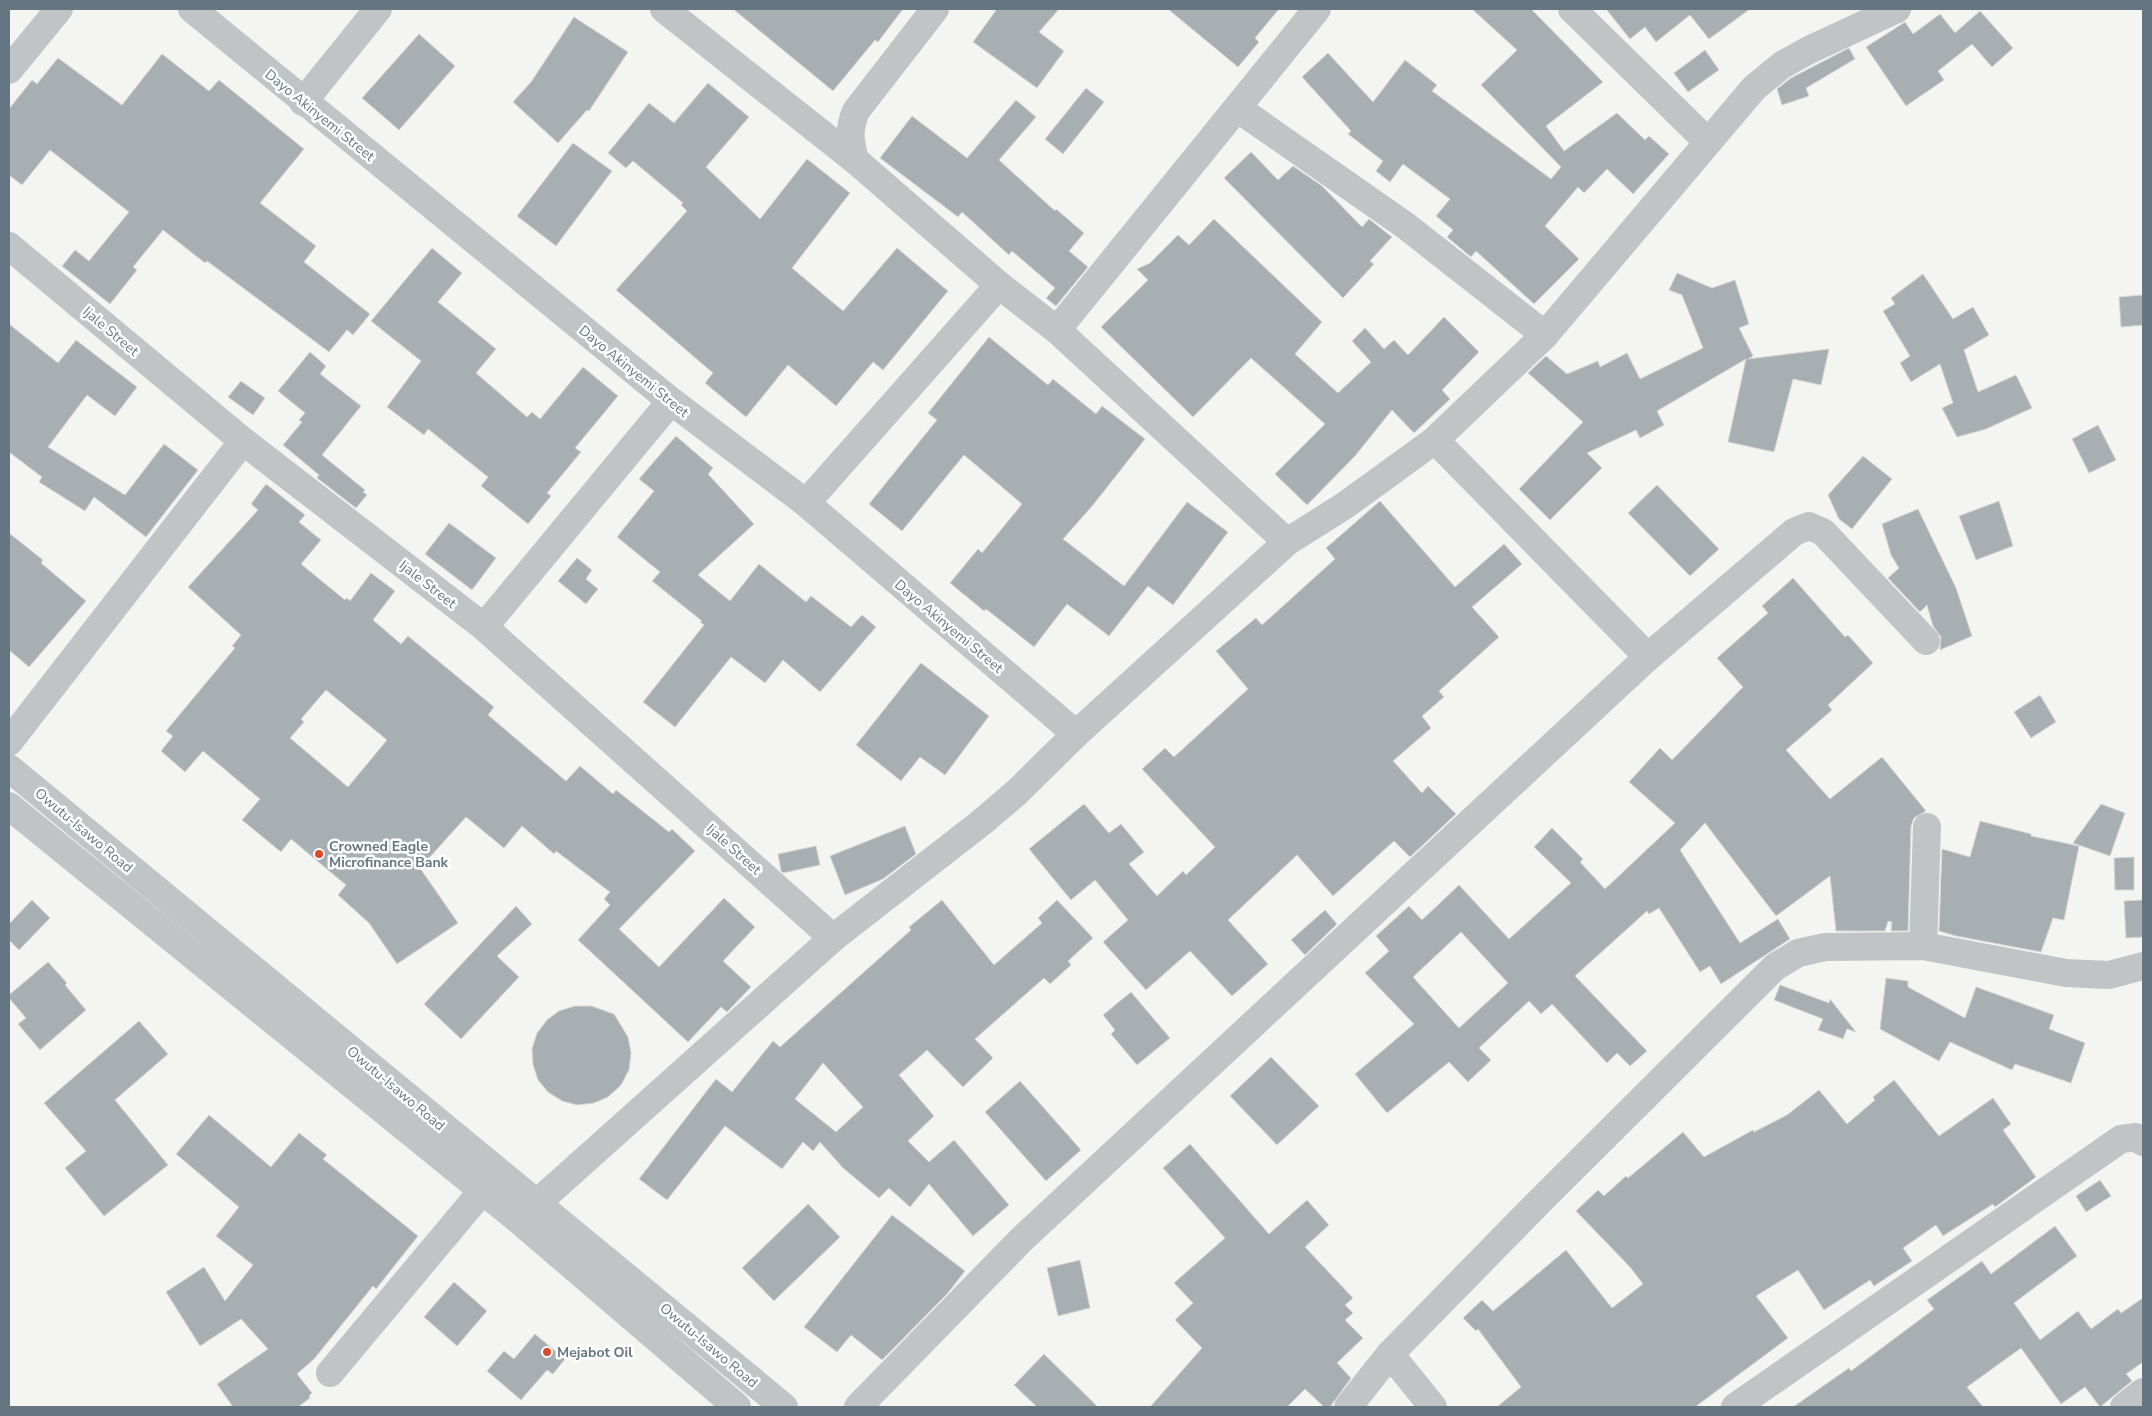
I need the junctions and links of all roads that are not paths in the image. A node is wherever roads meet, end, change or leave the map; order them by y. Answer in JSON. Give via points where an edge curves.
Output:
{"nodes":[{"id":1,"x":58,"y":9,"type":"edge"},
{"id":2,"x":192,"y":9,"type":"edge"},
{"id":3,"x":378,"y":9,"type":"edge"},
{"id":4,"x":664,"y":9,"type":"edge"},
{"id":5,"x":935,"y":9,"type":"edge"},
{"id":6,"x":1317,"y":9,"type":"edge"},
{"id":7,"x":1572,"y":9,"type":"edge"},
{"id":8,"x":1897,"y":9,"type":"edge"},
{"id":9,"x":9,"y":70,"type":"edge"},
{"id":10,"x":303,"y":102,"type":"junction"},
{"id":11,"x":1237,"y":108,"type":"junction"},
{"id":12,"x":1707,"y":141,"type":"junction"},
{"id":13,"x":855,"y":160,"type":"junction"},
{"id":14,"x":9,"y":246,"type":"edge"},
{"id":15,"x":999,"y":285,"type":"junction"},
{"id":16,"x":1057,"y":330,"type":"junction"},
{"id":17,"x":1545,"y":335,"type":"junction"},
{"id":18,"x":671,"y":401,"type":"junction"},
{"id":19,"x":1435,"y":440,"type":"junction"},
{"id":20,"x":243,"y":441,"type":"junction"},
{"id":21,"x":806,"y":503,"type":"junction"},
{"id":22,"x":1287,"y":542,"type":"junction"},
{"id":23,"x":484,"y":627,"type":"junction"},
{"id":24,"x":1926,"y":641,"type":"dead end"},
{"id":25,"x":1648,"y":656,"type":"junction"},
{"id":26,"x":1076,"y":734,"type":"junction"},
{"id":27,"x":9,"y":742,"type":"edge"},
{"id":28,"x":9,"y":768,"type":"edge"},
{"id":29,"x":9,"y":806,"type":"edge"},
{"id":30,"x":1927,"y":827,"type":"dead end"},
{"id":31,"x":833,"y":938,"type":"junction"},
{"id":32,"x":1923,"y":946,"type":"junction"},
{"id":33,"x":2143,"y":966,"type":"edge"},
{"id":34,"x":2143,"y":1142,"type":"edge"},
{"id":35,"x":483,"y":1190,"type":"junction"},
{"id":36,"x":537,"y":1203,"type":"junction"},
{"id":37,"x":1390,"y":1354,"type":"junction"},
{"id":38,"x":330,"y":1373,"type":"dead end"},
{"id":39,"x":2143,"y":1392,"type":"edge"},
{"id":40,"x":709,"y":1398,"type":"edge"},
{"id":41,"x":737,"y":1407,"type":"edge"},
{"id":42,"x":784,"y":1407,"type":"edge"},
{"id":43,"x":858,"y":1407,"type":"edge"},
{"id":44,"x":1348,"y":1407,"type":"edge"},
{"id":45,"x":1433,"y":1407,"type":"edge"},
{"id":46,"x":1734,"y":1407,"type":"edge"},
{"id":47,"x":2124,"y":1407,"type":"edge"}],
"edges":[{"from":1,"to":9,"type":"street"},
{"from":2,"to":10,"type":"street","name":"Dayo Akinyemi Street"},
{"from":3,"to":10,"type":"street"},
{"from":4,"to":13,"type":"street"},
{"from":5,"to":13,"type":"street","via":[[856,111],[850,126]]},
{"from":6,"to":11,"type":"street"},
{"from":7,"to":12,"type":"street"},
{"from":8,"to":12,"type":"street","via":[[1782,65],[1754,88]]},
{"from":10,"to":18,"type":"street","name":"Dayo Akinyemi Street"},
{"from":11,"to":16,"type":"street"},
{"from":11,"to":17,"type":"street","via":[[1406,226]]},
{"from":12,"to":17,"type":"street"},
{"from":13,"to":15,"type":"street"},
{"from":14,"to":20,"type":"street","name":"Ijale Street"},
{"from":15,"to":16,"type":"street"},
{"from":15,"to":21,"type":"street"},
{"from":16,"to":22,"type":"street"},
{"from":17,"to":19,"type":"street"},
{"from":18,"to":21,"type":"street","name":"Dayo Akinyemi Street"},
{"from":18,"to":23,"type":"street"},
{"from":19,"to":22,"type":"street","via":[[1344,506]]},
{"from":19,"to":25,"type":"street"},
{"from":20,"to":23,"type":"street","name":"Ijale Street"},
{"from":20,"to":27,"type":"street"},
{"from":21,"to":26,"type":"street","name":"Dayo Akinyemi Street"},
{"from":22,"to":26,"type":"street"},
{"from":23,"to":31,"type":"street","name":"Ijale Street"},
{"from":24,"to":25,"type":"street","via":[[1823,532],[1810,526],[1794,532]]},
{"from":25,"to":43,"type":"street","via":[[1022,1239]]},
{"from":26,"to":31,"type":"street","via":[[982,822]]},
{"from":28,"to":36,"type":"street","name":"Owutu-Isawo Road"},
{"from":29,"to":35,"type":"street","name":"Owutu-Isawo Road"},
{"from":30,"to":32,"type":"street"},
{"from":31,"to":36,"type":"street"},
{"from":32,"to":33,"type":"street","via":[[2066,972],[2109,975]]},
{"from":32,"to":37,"type":"street","via":[[1825,947],[1798,953],[1775,967]]},
{"from":34,"to":46,"type":"street","via":[[2136,1136],[2121,1139]]},
{"from":35,"to":38,"type":"street"},
{"from":35,"to":40,"type":"street","name":"Owutu-Isawo Road"},
{"from":36,"to":42,"type":"street","name":"Owutu-Isawo Road"},
{"from":37,"to":44,"type":"street"},
{"from":37,"to":45,"type":"street"},
{"from":39,"to":47,"type":"street"},
{"from":40,"to":41,"type":"street","name":"Owutu-Isawo Road"}]}
